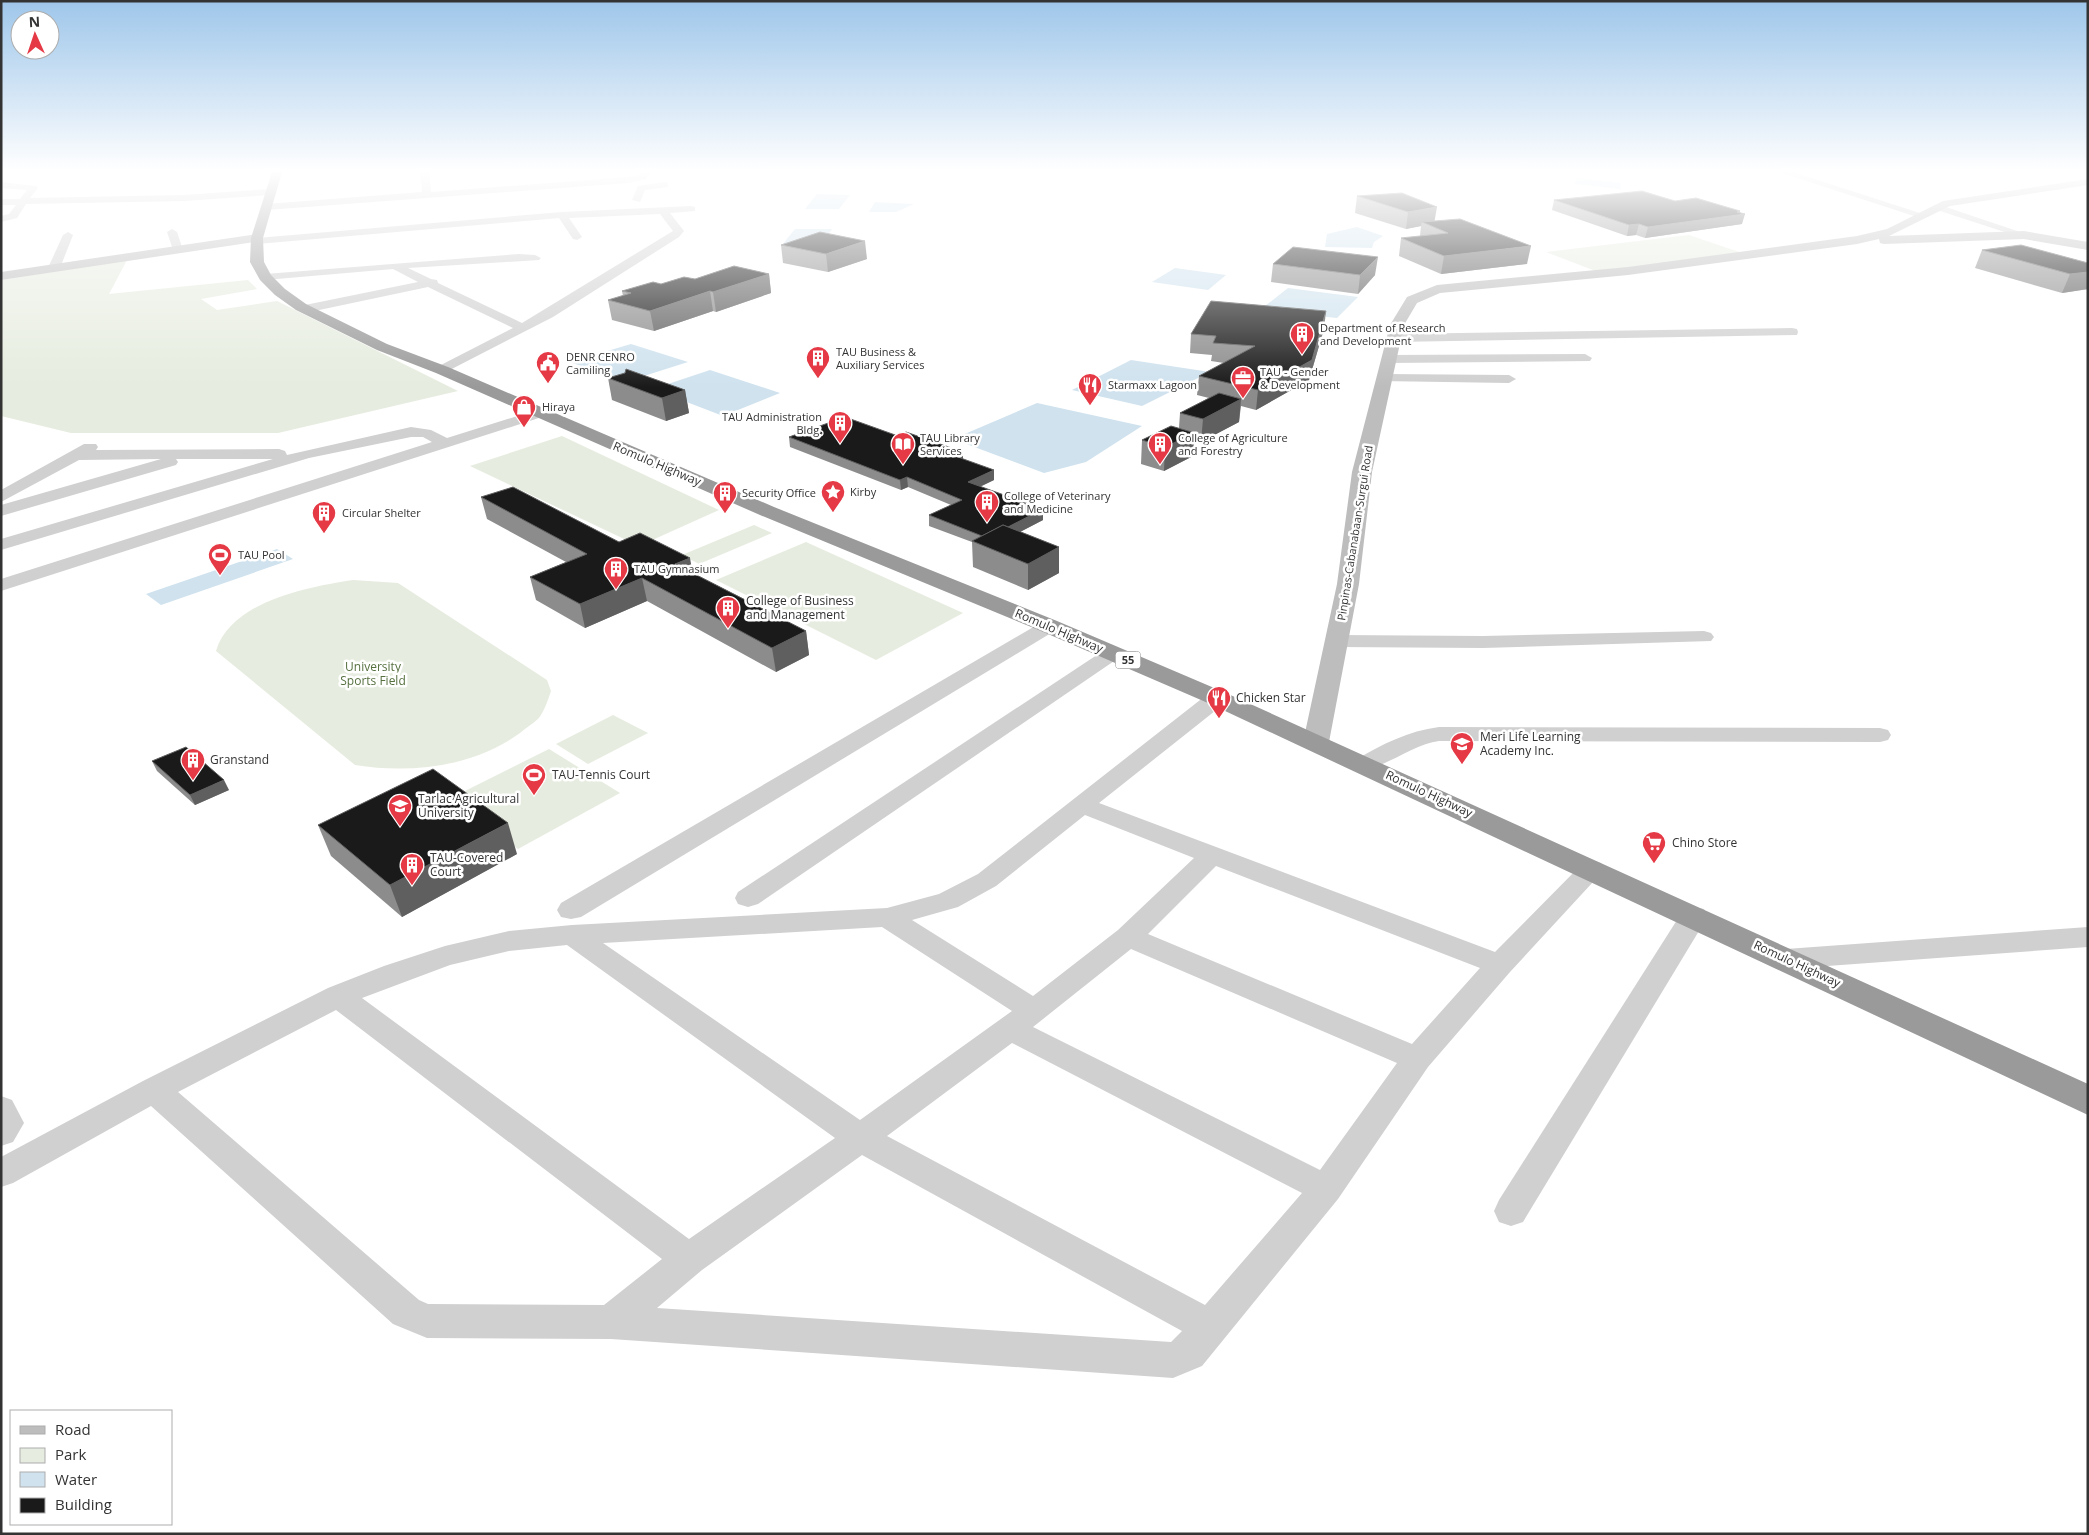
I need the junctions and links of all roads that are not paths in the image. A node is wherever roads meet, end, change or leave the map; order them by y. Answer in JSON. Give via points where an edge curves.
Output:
{"nodes":[{"id":1,"x":64,"y":244,"type":"edge"},
{"id":2,"x":176,"y":244,"type":"edge"},
{"id":3,"x":224,"y":244,"type":"edge"},
{"id":4,"x":257,"y":244,"type":"edge"},
{"id":5,"x":662,"y":244,"type":"edge"},
{"id":6,"x":1832,"y":244,"type":"edge"},
{"id":7,"x":2074,"y":244,"type":"edge"},
{"id":8,"x":2088,"y":246,"type":"edge"},
{"id":9,"x":178,"y":250,"type":"junction"},
{"id":10,"x":535,"y":258,"type":"dead end"},
{"id":11,"x":393,"y":265,"type":"junction"},
{"id":12,"x":54,"y":268,"type":"junction"},
{"id":13,"x":1,"y":276,"type":"edge"},
{"id":14,"x":266,"y":278,"type":"junction"},
{"id":15,"x":433,"y":282,"type":"junction"},
{"id":16,"x":305,"y":309,"type":"junction"},
{"id":17,"x":521,"y":327,"type":"junction"},
{"id":18,"x":1792,"y":332,"type":"dead end"},
{"id":19,"x":1394,"y":338,"type":"junction"},
{"id":20,"x":1389,"y":358,"type":"junction"},
{"id":21,"x":1585,"y":358,"type":"dead end"},
{"id":22,"x":442,"y":370,"type":"junction"},
{"id":23,"x":1385,"y":378,"type":"junction"},
{"id":24,"x":1509,"y":379,"type":"dead end"},
{"id":25,"x":540,"y":413,"type":"junction"},
{"id":26,"x":446,"y":443,"type":"junction"},
{"id":27,"x":96,"y":444,"type":"dead end"},
{"id":28,"x":196,"y":454,"type":"junction"},
{"id":29,"x":306,"y":454,"type":"junction"},
{"id":30,"x":77,"y":455,"type":"junction"},
{"id":31,"x":1,"y":497,"type":"edge"},
{"id":32,"x":1,"y":511,"type":"edge"},
{"id":33,"x":1,"y":545,"type":"edge"},
{"id":34,"x":1,"y":585,"type":"edge"},
{"id":35,"x":1049,"y":626,"type":"junction"},
{"id":36,"x":1704,"y":637,"type":"dead end"},
{"id":37,"x":1337,"y":641,"type":"junction"},
{"id":38,"x":1114,"y":654,"type":"junction"},
{"id":39,"x":1217,"y":698,"type":"junction"},
{"id":40,"x":1880,"y":735,"type":"dead end"},
{"id":41,"x":1316,"y":742,"type":"junction"},
{"id":42,"x":1365,"y":764,"type":"junction"},
{"id":43,"x":1083,"y":806,"type":"junction"},
{"id":44,"x":1212,"y":855,"type":"junction"},
{"id":45,"x":1592,"y":869,"type":"junction"},
{"id":46,"x":748,"y":898,"type":"dead end"},
{"id":47,"x":1694,"y":916,"type":"junction"},
{"id":48,"x":887,"y":917,"type":"junction"},
{"id":49,"x":572,"y":922,"type":"junction"},
{"id":50,"x":1128,"y":937,"type":"junction"},
{"id":51,"x":2088,"y":937,"type":"edge"},
{"id":52,"x":1786,"y":959,"type":"junction"},
{"id":53,"x":1500,"y":965,"type":"junction"},
{"id":54,"x":338,"y":996,"type":"junction"},
{"id":55,"x":1022,"y":1020,"type":"junction"},
{"id":56,"x":1417,"y":1059,"type":"junction"},
{"id":57,"x":154,"y":1090,"type":"junction"},
{"id":58,"x":2088,"y":1100,"type":"edge"},
{"id":59,"x":1,"y":1109,"type":"edge"},
{"id":60,"x":1,"y":1133,"type":"edge"},
{"id":61,"x":860,"y":1138,"type":"junction"},
{"id":62,"x":1,"y":1173,"type":"edge"},
{"id":63,"x":1326,"y":1189,"type":"junction"},
{"id":64,"x":1511,"y":1211,"type":"dead end"},
{"id":65,"x":689,"y":1259,"type":"junction"},
{"id":66,"x":611,"y":1322,"type":"junction"},
{"id":67,"x":1210,"y":1327,"type":"junction"}],
"edges":[{"from":1,"to":12,"type":"street"},
{"from":2,"to":9,"type":"street"},
{"from":3,"to":9,"type":"street"},
{"from":4,"to":14,"type":"highway","name":"Romulo Highway","number":"55","via":[[257,262]]},
{"from":5,"to":17,"type":"street","via":[[550,314]]},
{"from":6,"to":19,"type":"street","name":"Pinpinas-Cabanabaan-Surgui Road","via":[[1628,272],[1437,289],[1412,300],[1397,325]]},
{"from":7,"to":8,"type":"street"},
{"from":9,"to":12,"type":"street"},
{"from":10,"to":11,"type":"street","via":[[479,256]]},
{"from":11,"to":14,"type":"street","via":[[371,262]]},
{"from":11,"to":15,"type":"street"},
{"from":12,"to":13,"type":"street"},
{"from":14,"to":16,"type":"highway","name":"Romulo Highway","number":"55","via":[[288,299]]},
{"from":15,"to":16,"type":"street"},
{"from":15,"to":17,"type":"street"},
{"from":16,"to":22,"type":"highway","name":"Romulo Highway","number":"55","via":[[382,347]]},
{"from":17,"to":22,"type":"street"},
{"from":18,"to":19,"type":"street"},
{"from":19,"to":20,"type":"street","name":"Pinpinas-Cabanabaan-Surgui Road"},
{"from":20,"to":21,"type":"street"},
{"from":20,"to":23,"type":"street","name":"Pinpinas-Cabanabaan-Surgui Road"},
{"from":22,"to":25,"type":"highway","name":"Romulo Highway","number":"55"},
{"from":23,"to":24,"type":"street"},
{"from":23,"to":37,"type":"street","name":"Pinpinas-Cabanabaan-Surgui Road","via":[[1362,472],[1348,584]]},
{"from":25,"to":26,"type":"street"},
{"from":25,"to":35,"type":"highway","name":"Romulo Highway","number":"55","via":[[801,526]]},
{"from":26,"to":29,"type":"street","via":[[426,432],[411,432]]},
{"from":26,"to":34,"type":"street"},
{"from":27,"to":30,"type":"street"},
{"from":28,"to":29,"type":"street"},
{"from":28,"to":30,"type":"street"},
{"from":28,"to":32,"type":"street"},
{"from":29,"to":33,"type":"street"},
{"from":30,"to":31,"type":"street"},
{"from":35,"to":38,"type":"highway","name":"Romulo Highway","number":"55"},
{"from":35,"to":49,"type":"street"},
{"from":36,"to":37,"type":"street"},
{"from":37,"to":41,"type":"street","name":"Pinpinas-Cabanabaan-Surgui Road"},
{"from":38,"to":39,"type":"highway","name":"Romulo Highway","number":"55"},
{"from":38,"to":46,"type":"street"},
{"from":39,"to":41,"type":"highway","name":"Romulo Highway","number":"55"},
{"from":39,"to":43,"type":"street"},
{"from":40,"to":42,"type":"street","via":[[1439,734],[1420,736]]},
{"from":41,"to":42,"type":"highway","name":"Romulo Highway","number":"55"},
{"from":42,"to":45,"type":"highway","name":"Romulo Highway","number":"55"},
{"from":43,"to":44,"type":"street"},
{"from":43,"to":48,"type":"street","via":[[987,880],[948,900]]},
{"from":44,"to":50,"type":"street"},
{"from":44,"to":53,"type":"street"},
{"from":45,"to":47,"type":"highway","name":"Romulo Highway","number":"55"},
{"from":45,"to":53,"type":"street"},
{"from":47,"to":52,"type":"highway","name":"Romulo Highway","number":"55"},
{"from":47,"to":64,"type":"street"},
{"from":48,"to":49,"type":"street"},
{"from":48,"to":55,"type":"street"},
{"from":49,"to":54,"type":"street","via":[[446,956]]},
{"from":49,"to":61,"type":"street"},
{"from":50,"to":55,"type":"street"},
{"from":50,"to":56,"type":"street"},
{"from":51,"to":52,"type":"street"},
{"from":52,"to":58,"type":"highway","name":"Romulo Highway","number":"55"},
{"from":53,"to":56,"type":"street"},
{"from":54,"to":57,"type":"street"},
{"from":54,"to":65,"type":"street"},
{"from":55,"to":61,"type":"street"},
{"from":55,"to":63,"type":"street"},
{"from":56,"to":63,"type":"street"},
{"from":57,"to":62,"type":"street"},
{"from":57,"to":66,"type":"street","via":[[406,1312],[427,1321]]},
{"from":59,"to":60,"type":"street","via":[[8,1123]]},
{"from":61,"to":65,"type":"street"},
{"from":61,"to":67,"type":"street"},
{"from":63,"to":67,"type":"street"},
{"from":65,"to":66,"type":"street"},
{"from":66,"to":67,"type":"street","via":[[1173,1360],[1188,1353]]}]}
